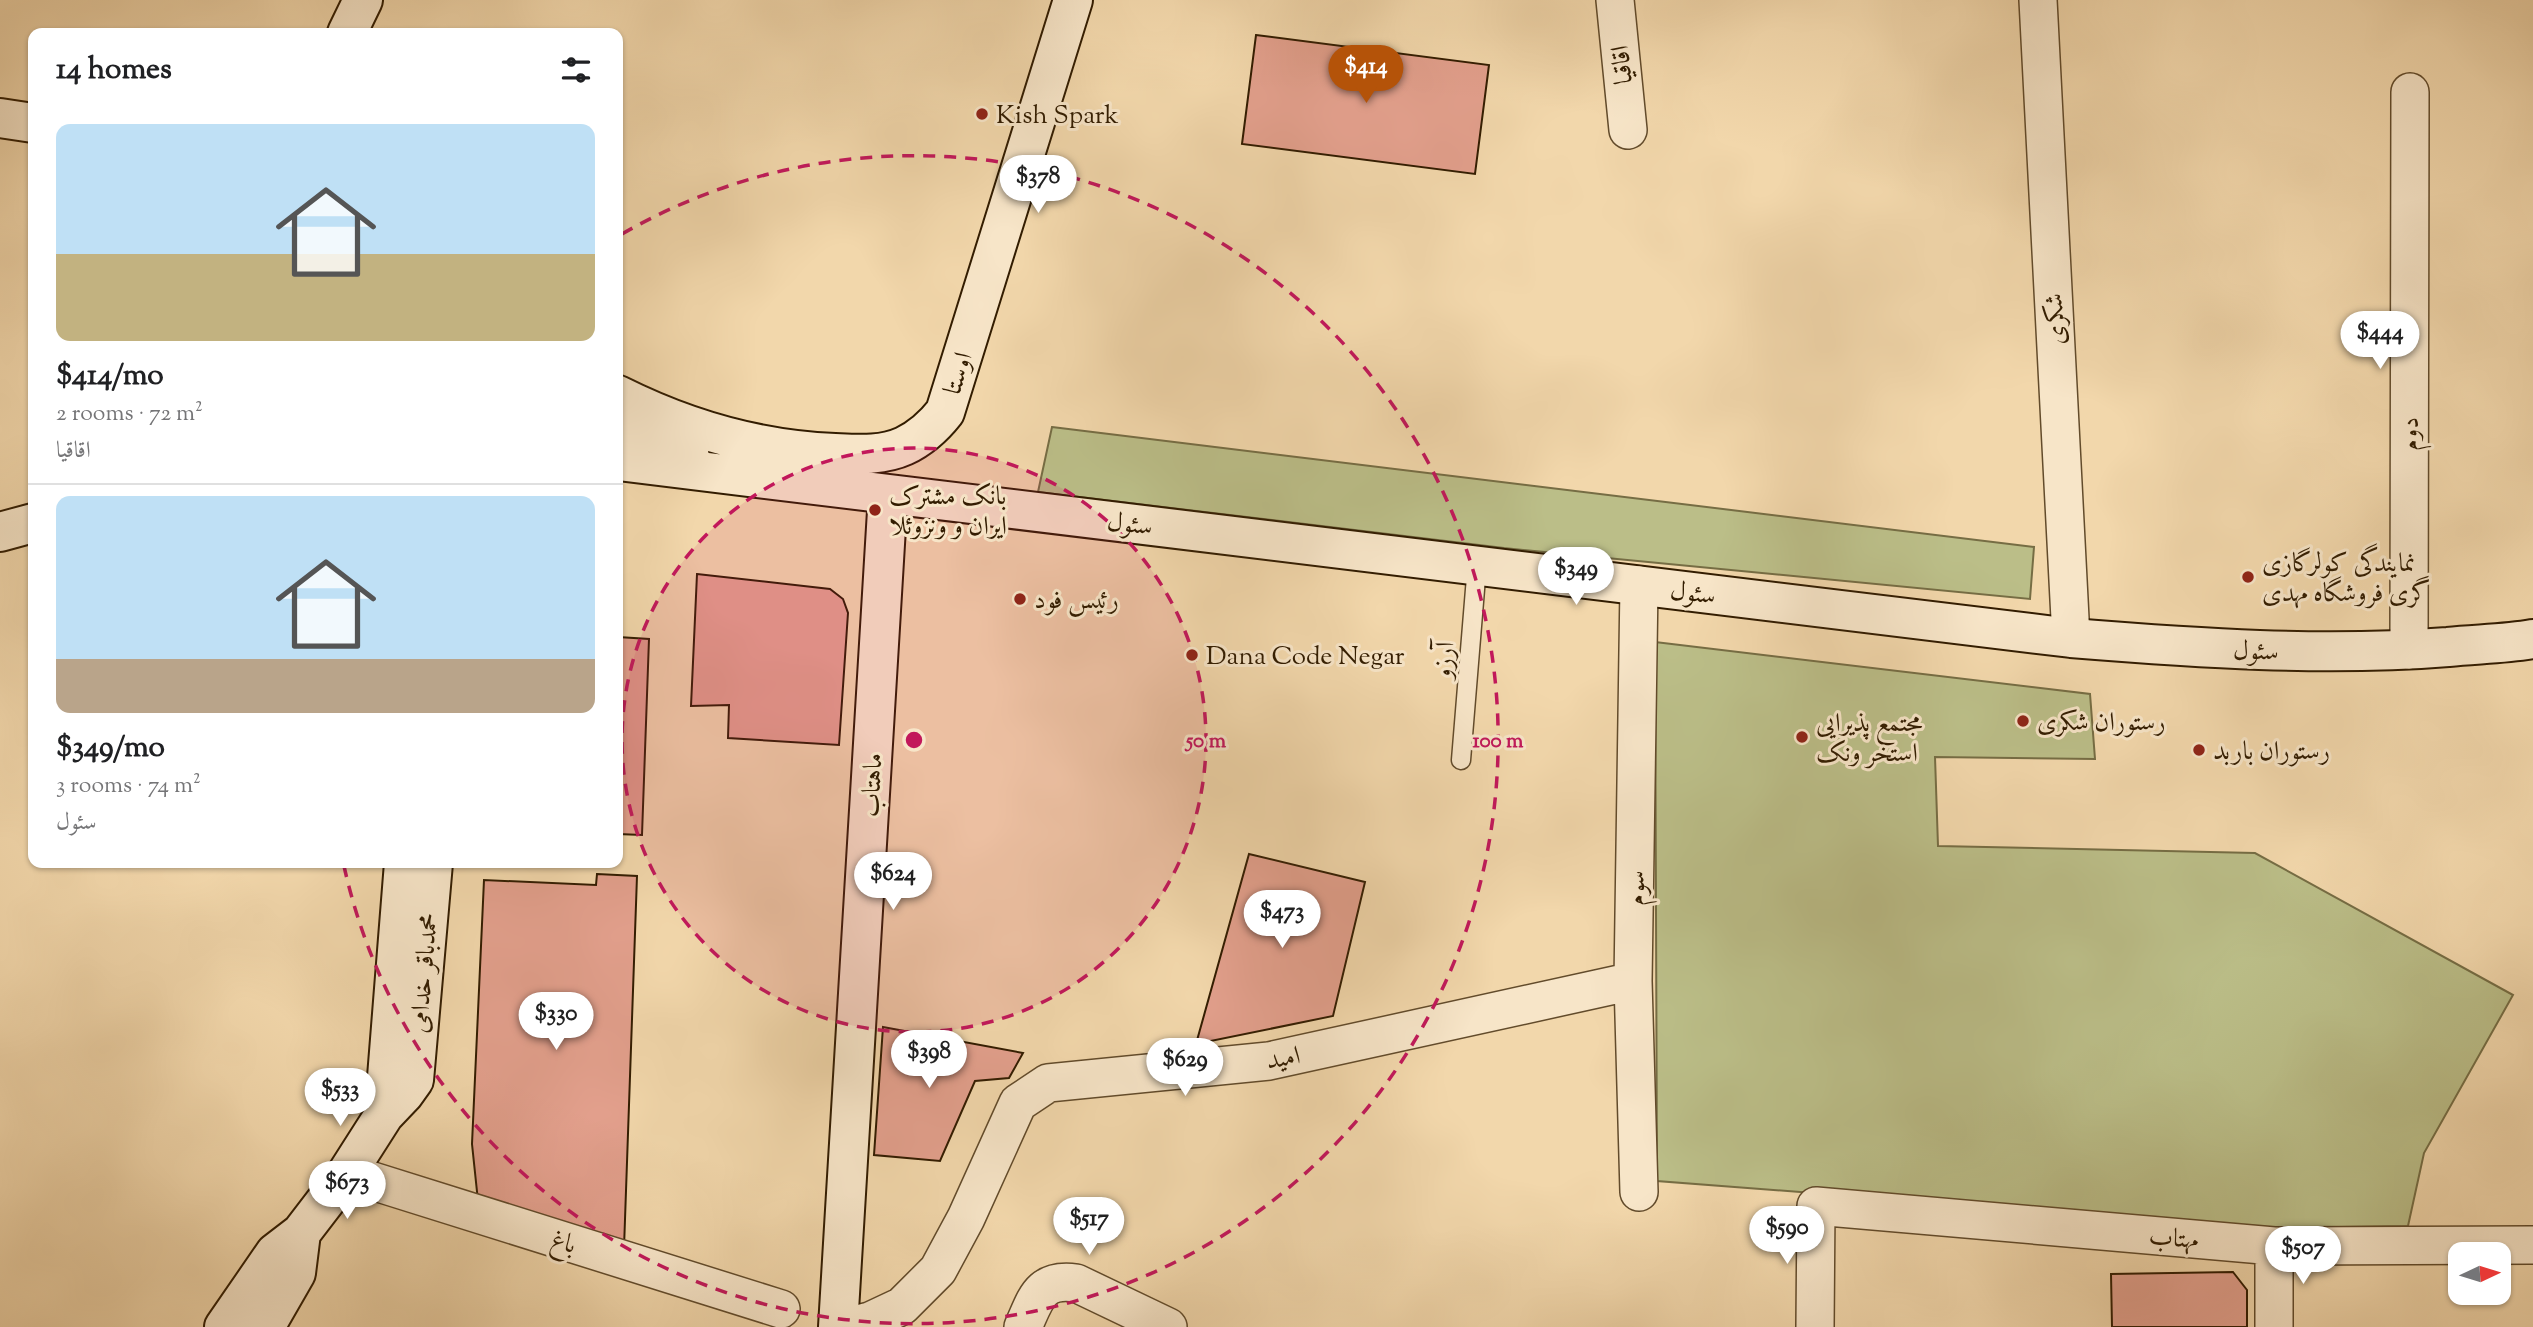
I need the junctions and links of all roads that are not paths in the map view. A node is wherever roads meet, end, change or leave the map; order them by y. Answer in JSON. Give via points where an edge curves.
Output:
{"nodes":[{"id":1,"x":363,"y":0,"type":"edge"},
{"id":2,"x":1073,"y":0,"type":"edge"},
{"id":3,"x":1615,"y":0,"type":"edge"},
{"id":4,"x":2038,"y":0,"type":"edge"},
{"id":5,"x":349,"y":28,"type":"edge"},
{"id":6,"x":2410,"y":92,"type":"dead end"},
{"id":7,"x":0,"y":118,"type":"edge"},
{"id":8,"x":28,"y":122,"type":"edge"},
{"id":9,"x":1628,"y":130,"type":"dead end"},
{"id":10,"x":623,"y":398,"type":"edge"},
{"id":11,"x":623,"y":428,"type":"edge"},
{"id":12,"x":623,"y":462,"type":"edge"},
{"id":13,"x":729,"y":474,"type":"junction"},
{"id":14,"x":888,"y":494,"type":"junction"},
{"id":15,"x":28,"y":524,"type":"edge"},
{"id":16,"x":0,"y":532,"type":"edge"},
{"id":17,"x":1477,"y":565,"type":"junction"},
{"id":18,"x":1639,"y":585,"type":"junction"},
{"id":19,"x":2071,"y":638,"type":"junction"},
{"id":20,"x":2533,"y":639,"type":"edge"},
{"id":21,"x":2409,"y":650,"type":"junction"},
{"id":22,"x":1461,"y":760,"type":"dead end"},
{"id":23,"x":404,"y":868,"type":"edge"},
{"id":24,"x":433,"y":868,"type":"edge"},
{"id":25,"x":1633,"y":981,"type":"junction"},
{"id":26,"x":384,"y":1115,"type":"junction"},
{"id":27,"x":346,"y":1173,"type":"junction"},
{"id":28,"x":1639,"y":1192,"type":"dead end"},
{"id":29,"x":301,"y":1233,"type":"junction"},
{"id":30,"x":2533,"y":1245,"type":"edge"},
{"id":31,"x":2274,"y":1246,"type":"junction"},
{"id":32,"x":781,"y":1309,"type":"dead end"},
{"id":33,"x":224,"y":1327,"type":"edge"},
{"id":34,"x":265,"y":1327,"type":"edge"},
{"id":35,"x":838,"y":1327,"type":"edge"},
{"id":36,"x":846,"y":1327,"type":"edge"},
{"id":37,"x":1023,"y":1327,"type":"edge"},
{"id":38,"x":1168,"y":1327,"type":"edge"},
{"id":39,"x":1815,"y":1327,"type":"edge"},
{"id":40,"x":2274,"y":1327,"type":"edge"}],
"edges":[{"from":1,"to":5,"type":"main road"},
{"from":2,"to":10,"type":"main road","name":"اوستا","via":[[945,412],[934,426],[902,447],[869,455],[806,452],[724,437]]},
{"from":3,"to":9,"type":"street","name":"اقاقیا"},
{"from":4,"to":19,"type":"street","name":"شکری"},
{"from":6,"to":21,"type":"street","name":"دوم"},
{"from":7,"to":8,"type":"main road"},
{"from":11,"to":13,"type":"main road","name":"سئول"},
{"from":12,"to":13,"type":"main road","name":"سئول"},
{"from":13,"to":14,"type":"main road","name":"سئول"},
{"from":14,"to":17,"type":"main road","name":"سئول"},
{"from":14,"to":35,"type":"main road","name":"ماهتاب"},
{"from":15,"to":16,"type":"main road"},
{"from":17,"to":18,"type":"main road","name":"سئول"},
{"from":17,"to":22,"type":"lane","name":"آرزو"},
{"from":18,"to":19,"type":"main road","name":"سئول"},
{"from":18,"to":25,"type":"street","name":"سوم"},
{"from":19,"to":21,"type":"main road","name":"سئول","via":[[2195,648]]},
{"from":20,"to":21,"type":"main road","name":"سئول"},
{"from":23,"to":26,"type":"main road","name":"محمدباقر خدامی"},
{"from":24,"to":26,"type":"main road","name":"محمدباقر خدامی","via":[[414,1080]]},
{"from":25,"to":28,"type":"street","name":"سوم"},
{"from":25,"to":36,"type":"street","name":"امید","via":[[1269,1061],[1048,1083],[1018,1103],[937,1270],[902,1306]]},
{"from":26,"to":27,"type":"main road","name":"محمدباقر خدامی"},
{"from":27,"to":29,"type":"main road","name":"محمدباقر خدامی"},
{"from":27,"to":32,"type":"street","name":"باغ"},
{"from":29,"to":33,"type":"main road","name":"محمدباقر خدامی","via":[[275,1252]]},
{"from":29,"to":34,"type":"main road","name":"محمدباقر خدامی","via":[[296,1273]]},
{"from":30,"to":31,"type":"street","name":"مهتاب"},
{"from":31,"to":39,"type":"street","name":"مهتاب","via":[[1816,1206]]},
{"from":31,"to":40,"type":"street"},
{"from":37,"to":38,"type":"street","via":[[1041,1289],[1064,1281]]}]}
